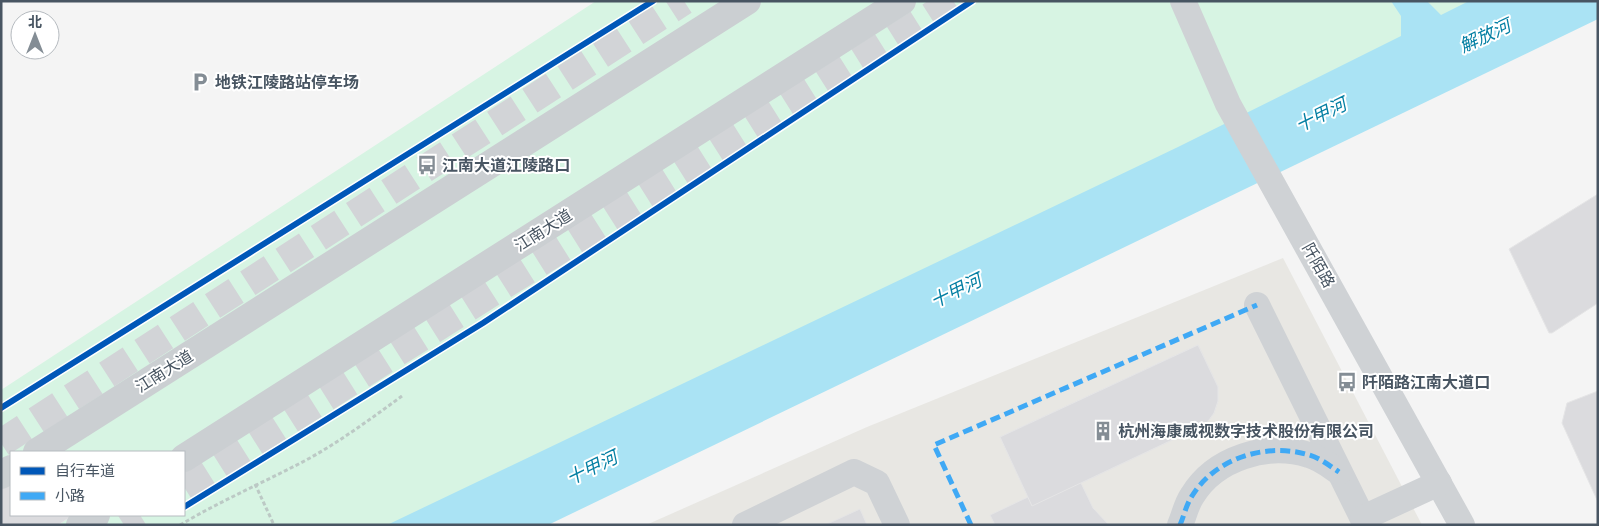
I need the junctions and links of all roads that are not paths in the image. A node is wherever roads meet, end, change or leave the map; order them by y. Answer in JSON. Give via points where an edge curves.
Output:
{"nodes":[{"id":1,"x":747,"y":1,"type":"edge"},
{"id":2,"x":902,"y":1,"type":"edge"},
{"id":3,"x":1183,"y":1,"type":"edge"},
{"id":4,"x":1257,"y":305,"type":"dead end"},
{"id":5,"x":39,"y":451,"type":"edge"},
{"id":6,"x":185,"y":457,"type":"edge"},
{"id":7,"x":1339,"y":472,"type":"junction"},
{"id":8,"x":1439,"y":483,"type":"junction"},
{"id":9,"x":94,"y":516,"type":"edge"},
{"id":10,"x":1364,"y":521,"type":"edge"},
{"id":11,"x":80,"y":525,"type":"edge"},
{"id":12,"x":745,"y":525,"type":"edge"},
{"id":13,"x":897,"y":525,"type":"edge"},
{"id":14,"x":1180,"y":525,"type":"edge"},
{"id":15,"x":1462,"y":525,"type":"edge"}],
"edges":[{"from":1,"to":5,"type":"main road","name":"江南大道"},
{"from":2,"to":6,"type":"main road","name":"江南大道"},
{"from":3,"to":8,"type":"street","name":"阡陌路","via":[[1228,104]]},
{"from":4,"to":7,"type":"street"},
{"from":7,"to":10,"type":"street"},
{"from":7,"to":14,"type":"street","via":[[1310,455],[1294,452],[1277,450],[1244,455],[1214,471],[1192,496]]},
{"from":8,"to":10,"type":"street"},
{"from":8,"to":15,"type":"street","name":"阡陌路"},
{"from":9,"to":11,"type":"main road"},
{"from":12,"to":13,"type":"street","via":[[854,472],[877,483]]}]}
